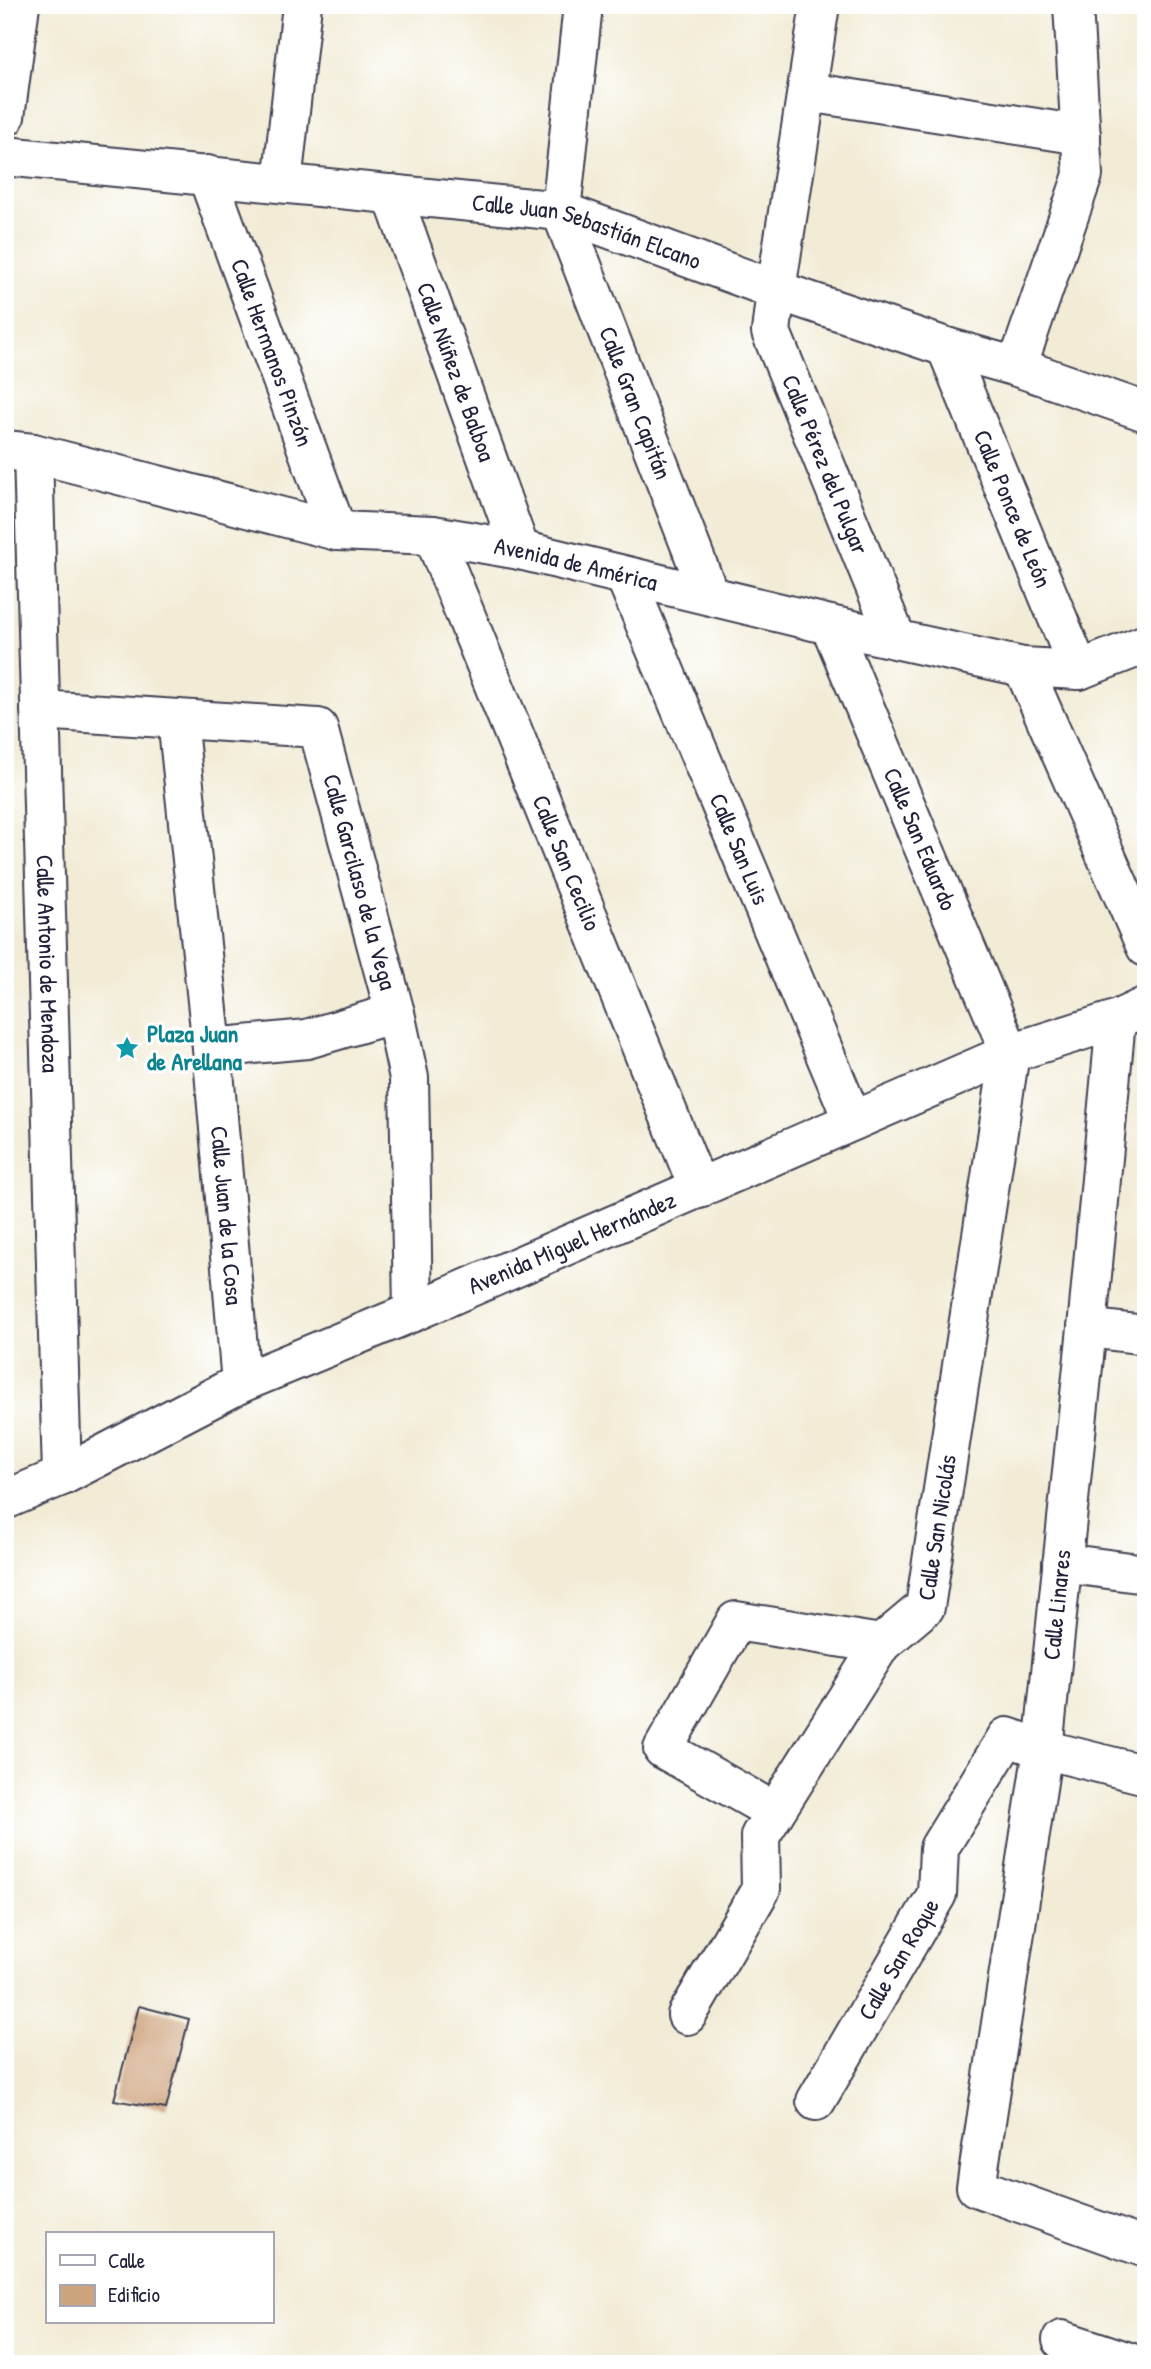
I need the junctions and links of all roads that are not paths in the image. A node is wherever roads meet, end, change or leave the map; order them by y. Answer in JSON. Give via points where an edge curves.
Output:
{"nodes":[{"id":1,"x":20,"y":5,"type":"edge"},
{"id":2,"x":302,"y":5,"type":"edge"},
{"id":3,"x":583,"y":5,"type":"edge"},
{"id":4,"x":820,"y":5,"type":"edge"},
{"id":5,"x":1073,"y":5,"type":"edge"},
{"id":6,"x":808,"y":92,"type":"junction"},
{"id":7,"x":5,"y":117,"type":"edge"},
{"id":8,"x":1081,"y":135,"type":"junction"},
{"id":9,"x":5,"y":156,"type":"edge"},
{"id":10,"x":207,"y":175,"type":"junction"},
{"id":11,"x":282,"y":183,"type":"junction"},
{"id":12,"x":392,"y":194,"type":"junction"},
{"id":13,"x":561,"y":211,"type":"junction"},
{"id":14,"x":776,"y":290,"type":"junction"},
{"id":15,"x":946,"y":347,"type":"junction"},
{"id":16,"x":1017,"y":368,"type":"junction"},
{"id":17,"x":1146,"y":412,"type":"edge"},
{"id":18,"x":19,"y":451,"type":"edge"},
{"id":19,"x":337,"y":531,"type":"junction"},
{"id":20,"x":432,"y":535,"type":"junction"},
{"id":21,"x":520,"y":550,"type":"junction"},
{"id":22,"x":625,"y":576,"type":"junction"},
{"id":23,"x":709,"y":594,"type":"junction"},
{"id":24,"x":830,"y":625,"type":"junction"},
{"id":25,"x":896,"y":638,"type":"junction"},
{"id":26,"x":1146,"y":644,"type":"edge"},
{"id":27,"x":1023,"y":667,"type":"junction"},
{"id":28,"x":1079,"y":670,"type":"junction"},
{"id":29,"x":40,"y":710,"type":"junction"},
{"id":30,"x":177,"y":719,"type":"junction"},
{"id":31,"x":1146,"y":947,"type":"edge"},
{"id":32,"x":395,"y":1013,"type":"junction"},
{"id":33,"x":1131,"y":1013,"type":"edge"},
{"id":34,"x":212,"y":1048,"type":"junction"},
{"id":35,"x":1010,"y":1053,"type":"junction"},
{"id":36,"x":853,"y":1121,"type":"junction"},
{"id":37,"x":699,"y":1189,"type":"junction"},
{"id":38,"x":413,"y":1312,"type":"junction"},
{"id":39,"x":1087,"y":1328,"type":"junction"},
{"id":40,"x":1146,"y":1335,"type":"edge"},
{"id":41,"x":241,"y":1383,"type":"junction"},
{"id":42,"x":62,"y":1476,"type":"junction"},
{"id":43,"x":5,"y":1500,"type":"edge"},
{"id":44,"x":1062,"y":1563,"type":"junction"},
{"id":45,"x":1146,"y":1574,"type":"edge"},
{"id":46,"x":881,"y":1644,"type":"junction"},
{"id":47,"x":1042,"y":1749,"type":"junction"},
{"id":48,"x":1146,"y":1775,"type":"edge"},
{"id":49,"x":775,"y":1812,"type":"junction"},
{"id":50,"x":687,"y":2015,"type":"dead end"},
{"id":51,"x":816,"y":2101,"type":"dead end"},
{"id":52,"x":1146,"y":2248,"type":"edge"},
{"id":53,"x":1062,"y":2340,"type":"dead end"},
{"id":54,"x":1135,"y":2364,"type":"edge"}],
"edges":[{"from":1,"to":7,"type":"street"},
{"from":2,"to":11,"type":"street"},
{"from":3,"to":13,"type":"street"},
{"from":4,"to":6,"type":"street","name":"Calle Pérez del Pulgar"},
{"from":5,"to":8,"type":"street"},
{"from":6,"to":8,"type":"street"},
{"from":6,"to":14,"type":"street","name":"Calle Pérez del Pulgar"},
{"from":8,"to":16,"type":"street","via":[[1083,175]]},
{"from":9,"to":10,"type":"street","name":"Calle Juan Sebastián Elcano"},
{"from":10,"to":11,"type":"street","name":"Calle Juan Sebastián Elcano"},
{"from":10,"to":19,"type":"street","name":"Calle Hermanos Pinzón"},
{"from":11,"to":12,"type":"street","name":"Calle Juan Sebastián Elcano"},
{"from":12,"to":13,"type":"street","name":"Calle Juan Sebastián Elcano"},
{"from":12,"to":21,"type":"street","name":"Calle Núñez de Balboa"},
{"from":13,"to":14,"type":"street","name":"Calle Juan Sebastián Elcano"},
{"from":13,"to":23,"type":"street","name":"Calle Gran Capitán"},
{"from":14,"to":15,"type":"street","name":"Calle Juan Sebastián Elcano"},
{"from":14,"to":25,"type":"street","name":"Calle Pérez del Pulgar","via":[[772,332]]},
{"from":15,"to":16,"type":"street","name":"Calle Juan Sebastián Elcano"},
{"from":15,"to":28,"type":"street","name":"Calle Ponce de León"},
{"from":16,"to":17,"type":"street","name":"Calle Juan Sebastián Elcano"},
{"from":18,"to":19,"type":"street","name":"Avenida de América"},
{"from":18,"to":29,"type":"street","name":"Calle Antonio de Mendoza"},
{"from":19,"to":20,"type":"street","name":"Avenida de América"},
{"from":20,"to":21,"type":"street","name":"Avenida de América"},
{"from":20,"to":37,"type":"street","name":"Calle San Cecilio"},
{"from":21,"to":22,"type":"street","name":"Avenida de América"},
{"from":22,"to":23,"type":"street","name":"Avenida de América"},
{"from":22,"to":36,"type":"street","name":"Calle San Luis"},
{"from":23,"to":24,"type":"street","name":"Avenida de América"},
{"from":24,"to":25,"type":"street","name":"Avenida de América"},
{"from":24,"to":35,"type":"street","name":"Calle San Eduardo"},
{"from":25,"to":27,"type":"street","name":"Avenida de América"},
{"from":26,"to":28,"type":"street","name":"Avenida de América"},
{"from":27,"to":28,"type":"street","name":"Avenida de América"},
{"from":27,"to":31,"type":"street"},
{"from":29,"to":30,"type":"street","name":"Calle Garcilaso de la Vega"},
{"from":29,"to":42,"type":"street","name":"Calle Antonio de Mendoza"},
{"from":30,"to":32,"type":"street","name":"Calle Garcilaso de la Vega","via":[[318,728]]},
{"from":30,"to":34,"type":"street","name":"Calle Juan de la Cosa"},
{"from":32,"to":34,"type":"street","via":[[307,1039]]},
{"from":32,"to":38,"type":"street","name":"Calle Garcilaso de la Vega","via":[[409,1078]]},
{"from":33,"to":35,"type":"street","name":"Avenida Miguel Hernández"},
{"from":33,"to":39,"type":"street","name":"Calle Linares"},
{"from":34,"to":41,"type":"street","name":"Calle Juan de la Cosa"},
{"from":35,"to":36,"type":"street","name":"Avenida Miguel Hernández"},
{"from":35,"to":46,"type":"street","name":"Calle San Nicolás","via":[[925,1607]]},
{"from":36,"to":37,"type":"street","name":"Avenida Miguel Hernández"},
{"from":37,"to":38,"type":"street","name":"Avenida Miguel Hernández"},
{"from":38,"to":41,"type":"street","name":"Avenida Miguel Hernández"},
{"from":39,"to":40,"type":"street"},
{"from":39,"to":44,"type":"street","name":"Calle Linares"},
{"from":41,"to":42,"type":"street","name":"Avenida Miguel Hernández"},
{"from":42,"to":43,"type":"street","name":"Avenida Miguel Hernández"},
{"from":44,"to":45,"type":"street"},
{"from":44,"to":47,"type":"street","name":"Calle Linares"},
{"from":46,"to":49,"type":"street","name":"Calle San Nicolás"},
{"from":46,"to":49,"type":"street","via":[[736,1621],[663,1749]]},
{"from":47,"to":48,"type":"street"},
{"from":47,"to":51,"type":"street","name":"Calle San Roque","via":[[1007,1737],[939,1848],[937,1894]]},
{"from":47,"to":52,"type":"street","name":"Calle Linares","via":[[976,2187]]},
{"from":49,"to":50,"type":"street","name":"Calle San Nicolás","via":[[760,1836],[761,1889]]},
{"from":53,"to":54,"type":"street"}]}
